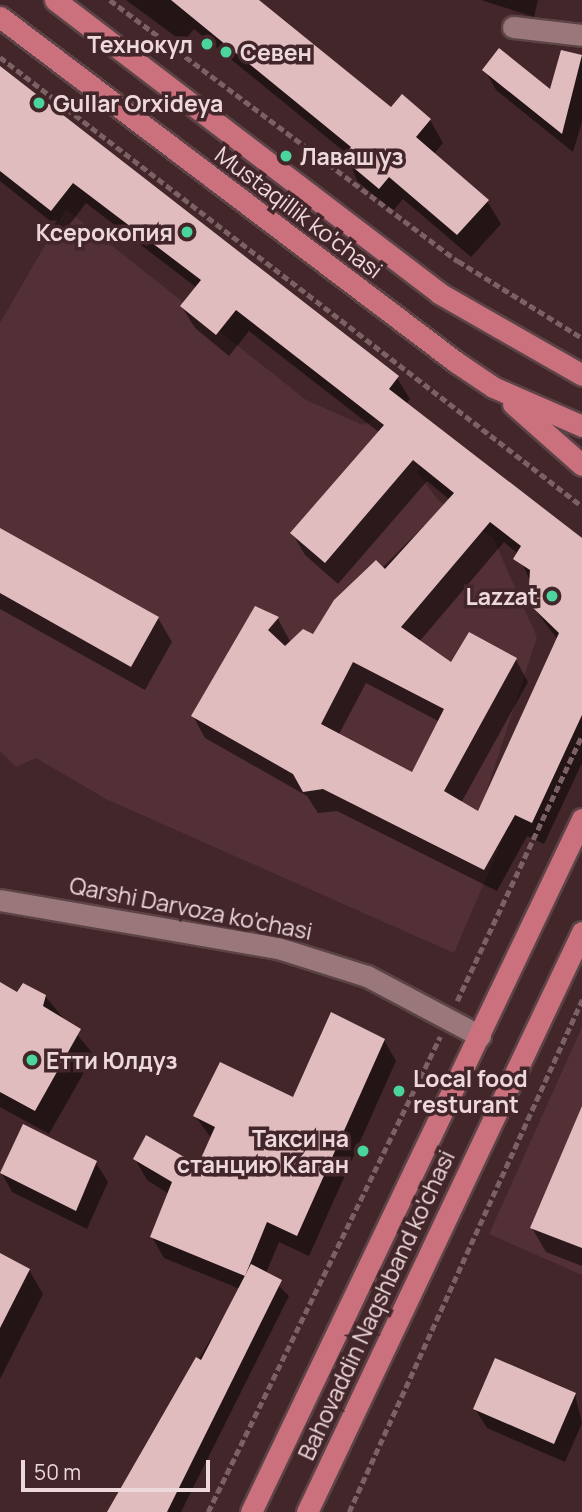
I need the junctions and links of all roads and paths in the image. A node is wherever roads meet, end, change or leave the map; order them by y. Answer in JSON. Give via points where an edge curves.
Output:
{"nodes":[{"id":1,"x":55,"y":0,"type":"edge"},
{"id":2,"x":110,"y":0,"type":"edge"},
{"id":3,"x":1,"y":20,"type":"edge"},
{"id":4,"x":513,"y":27,"type":"dead end"},
{"id":5,"x":582,"y":35,"type":"edge"},
{"id":6,"x":0,"y":57,"type":"edge"},
{"id":7,"x":582,"y":338,"type":"edge"},
{"id":8,"x":582,"y":375,"type":"edge"},
{"id":9,"x":493,"y":387,"type":"junction"},
{"id":10,"x":582,"y":426,"type":"edge"},
{"id":11,"x":582,"y":466,"type":"edge"},
{"id":12,"x":582,"y":506,"type":"edge"},
{"id":13,"x":582,"y":735,"type":"edge"},
{"id":14,"x":582,"y":819,"type":"edge"},
{"id":15,"x":0,"y":900,"type":"edge"},
{"id":16,"x":582,"y":932,"type":"edge"},
{"id":17,"x":582,"y":1000,"type":"edge"},
{"id":18,"x":455,"y":1005,"type":"dead end"},
{"id":19,"x":444,"y":1028,"type":"dead end"},
{"id":20,"x":480,"y":1036,"type":"junction"},
{"id":21,"x":208,"y":1512,"type":"edge"},
{"id":22,"x":251,"y":1512,"type":"edge"},
{"id":23,"x":307,"y":1512,"type":"edge"},
{"id":24,"x":349,"y":1512,"type":"edge"}],
"edges":[{"from":1,"to":8,"type":"main road","name":"Mustaqillik ko'chasi","via":[[439,293]]},
{"from":2,"to":7,"type":"path","via":[[458,261]]},
{"from":3,"to":9,"type":"main road","name":"Mustaqillik ko'chasi"},
{"from":4,"to":5,"type":"lane"},
{"from":6,"to":12,"type":"path"},
{"from":9,"to":10,"type":"main road","name":"Mustaqillik ko'chasi"},
{"from":9,"to":11,"type":"main road"},
{"from":13,"to":18,"type":"path"},
{"from":14,"to":20,"type":"main road","name":"Bahovaddin Naqshband ko'chasi"},
{"from":15,"to":20,"type":"lane","name":"Qarshi Darvoza ko'chasi","via":[[278,948],[368,976]]},
{"from":16,"to":23,"type":"main road","name":"Bahovaddin Naqshband ko'chasi"},
{"from":17,"to":24,"type":"path"},
{"from":19,"to":21,"type":"path"},
{"from":20,"to":22,"type":"main road","name":"Bahovaddin Naqshband ko'chasi"}]}
